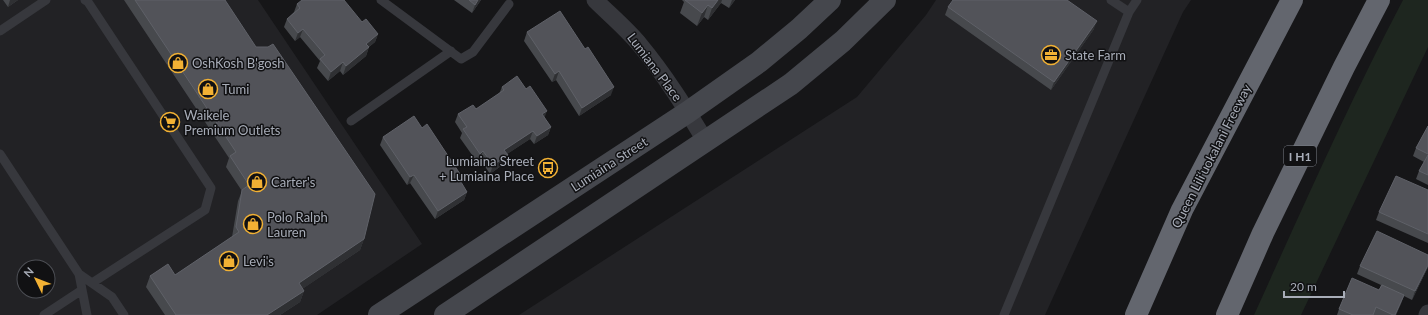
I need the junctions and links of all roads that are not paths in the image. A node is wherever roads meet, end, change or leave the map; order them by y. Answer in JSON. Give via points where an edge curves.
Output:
{"nodes":[{"id":1,"x":46,"y":0,"type":"edge"},
{"id":2,"x":85,"y":0,"type":"edge"},
{"id":3,"x":381,"y":0,"type":"edge"},
{"id":4,"x":595,"y":0,"type":"edge"},
{"id":5,"x":830,"y":0,"type":"edge"},
{"id":6,"x":885,"y":0,"type":"edge"},
{"id":7,"x":1111,"y":0,"type":"edge"},
{"id":8,"x":1137,"y":0,"type":"edge"},
{"id":9,"x":1292,"y":0,"type":"edge"},
{"id":10,"x":1379,"y":0,"type":"edge"},
{"id":11,"x":509,"y":4,"type":"dead end"},
{"id":12,"x":1129,"y":12,"type":"junction"},
{"id":13,"x":0,"y":31,"type":"edge"},
{"id":14,"x":451,"y":51,"type":"junction"},
{"id":15,"x":688,"y":112,"type":"junction"},
{"id":16,"x":351,"y":121,"type":"dead end"},
{"id":17,"x":706,"y":142,"type":"junction"},
{"id":18,"x":0,"y":154,"type":"edge"},
{"id":19,"x":1182,"y":210,"type":"junction"},
{"id":20,"x":79,"y":274,"type":"junction"},
{"id":21,"x":92,"y":283,"type":"junction"},
{"id":22,"x":82,"y":290,"type":"junction"},
{"id":23,"x":44,"y":315,"type":"edge"},
{"id":24,"x":87,"y":315,"type":"edge"},
{"id":25,"x":124,"y":315,"type":"edge"},
{"id":26,"x":378,"y":315,"type":"edge"},
{"id":27,"x":445,"y":315,"type":"edge"},
{"id":28,"x":1004,"y":315,"type":"edge"},
{"id":29,"x":1124,"y":315,"type":"edge"},
{"id":30,"x":1136,"y":315,"type":"edge"},
{"id":31,"x":1227,"y":315,"type":"edge"}],
"edges":[{"from":1,"to":13,"type":"lane"},
{"from":2,"to":21,"type":"lane","via":[[211,188],[205,210]]},
{"from":3,"to":14,"type":"lane"},
{"from":4,"to":15,"type":"street","name":"Lumiana Place","via":[[640,45]]},
{"from":5,"to":15,"type":"main road","name":"Lumiaina Street","via":[[759,62]]},
{"from":6,"to":17,"type":"main road","via":[[843,41],[791,84]]},
{"from":7,"to":12,"type":"lane"},
{"from":8,"to":12,"type":"lane"},
{"from":9,"to":19,"type":"highway","name":"Queen Liliʻuokalani Freeway"},
{"from":10,"to":31,"type":"highway","number":"I H1","via":[[1262,233]]},
{"from":11,"to":14,"type":"lane","via":[[473,52],[461,59]]},
{"from":12,"to":28,"type":"lane"},
{"from":14,"to":16,"type":"lane"},
{"from":15,"to":17,"type":"street","name":"Lumiana Place"},
{"from":15,"to":26,"type":"main road","name":"Lumiaina Street"},
{"from":17,"to":27,"type":"main road"},
{"from":18,"to":20,"type":"lane"},
{"from":19,"to":29,"type":"highway"},
{"from":19,"to":30,"type":"highway","name":"Queen Liliʻuokalani Freeway"},
{"from":20,"to":21,"type":"lane"},
{"from":20,"to":22,"type":"lane"},
{"from":21,"to":25,"type":"lane","via":[[112,298]]},
{"from":22,"to":23,"type":"lane"},
{"from":22,"to":24,"type":"lane"}]}
